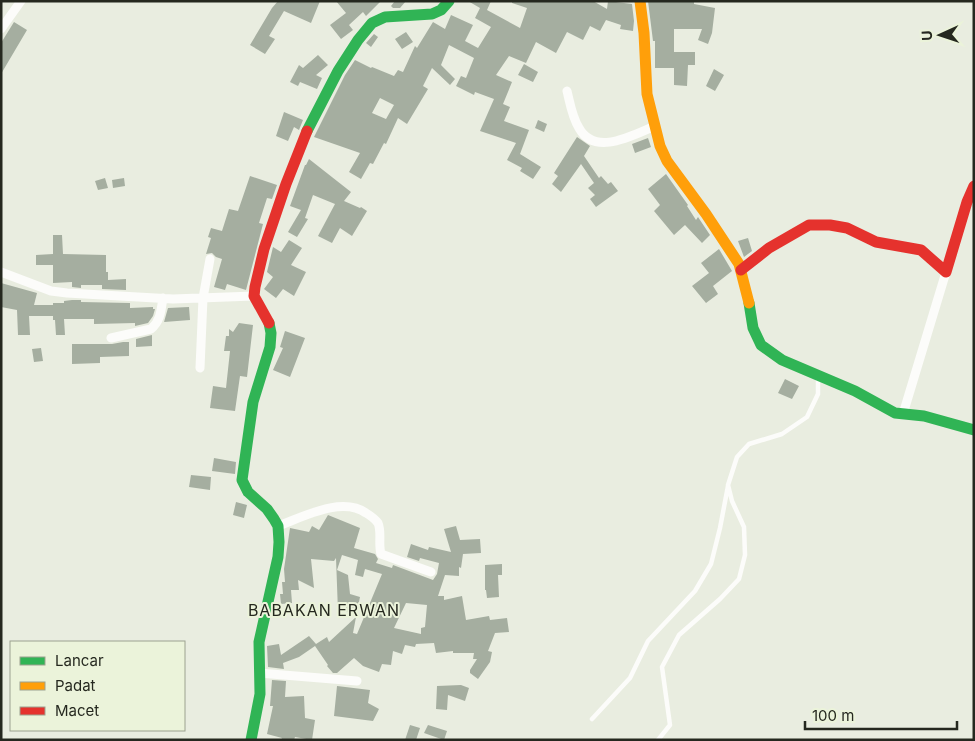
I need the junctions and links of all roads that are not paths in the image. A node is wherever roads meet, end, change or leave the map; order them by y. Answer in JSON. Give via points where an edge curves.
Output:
{"nodes":[{"id":1,"x":20,"y":1,"type":"edge"},
{"id":2,"x":449,"y":1,"type":"edge"},
{"id":3,"x":640,"y":1,"type":"edge"},
{"id":4,"x":4,"y":17,"type":"edge"},
{"id":5,"x":1,"y":29,"type":"edge"},
{"id":6,"x":567,"y":91,"type":"dead end"},
{"id":7,"x":655,"y":126,"type":"junction"},
{"id":8,"x":974,"y":186,"type":"edge"},
{"id":9,"x":210,"y":259,"type":"dead end"},
{"id":10,"x":741,"y":270,"type":"junction"},
{"id":11,"x":1,"y":272,"type":"edge"},
{"id":12,"x":946,"y":272,"type":"junction"},
{"id":13,"x":254,"y":296,"type":"junction"},
{"id":14,"x":163,"y":298,"type":"junction"},
{"id":15,"x":203,"y":298,"type":"junction"},
{"id":16,"x":111,"y":338,"type":"dead end"},
{"id":17,"x":200,"y":368,"type":"dead end"},
{"id":18,"x":818,"y":375,"type":"junction"},
{"id":19,"x":903,"y":414,"type":"junction"},
{"id":20,"x":974,"y":430,"type":"edge"},
{"id":21,"x":728,"y":485,"type":"junction"},
{"id":22,"x":278,"y":526,"type":"junction"},
{"id":23,"x":431,"y":572,"type":"dead end"},
{"id":24,"x":259,"y":673,"type":"junction"},
{"id":25,"x":357,"y":681,"type":"dead end"},
{"id":26,"x":592,"y":720,"type":"dead end"},
{"id":27,"x":251,"y":740,"type":"edge"},
{"id":28,"x":658,"y":740,"type":"edge"}],
"edges":[{"from":1,"to":4,"type":"street"},
{"from":2,"to":13,"type":"street","via":[[442,10],[432,14],[385,17],[372,23],[358,40],[310,125],[286,184],[264,249]]},
{"from":3,"to":7,"type":"street","via":[[647,94]]},
{"from":4,"to":5,"type":"street"},
{"from":6,"to":7,"type":"street","via":[[579,128],[593,142],[618,141]]},
{"from":7,"to":10,"type":"street","via":[[667,161]]},
{"from":8,"to":12,"type":"street"},
{"from":9,"to":15,"type":"street"},
{"from":10,"to":12,"type":"street","via":[[768,248],[809,224],[847,228],[876,242],[921,250]]},
{"from":10,"to":18,"type":"street","via":[[753,328],[761,345],[782,360]]},
{"from":11,"to":14,"type":"street","via":[[51,291]]},
{"from":12,"to":19,"type":"street"},
{"from":13,"to":15,"type":"street"},
{"from":13,"to":22,"type":"street","via":[[269,321],[271,333],[270,347],[253,402],[242,480],[248,492],[267,509]]},
{"from":14,"to":15,"type":"street"},
{"from":14,"to":16,"type":"street","via":[[159,319],[151,329]]},
{"from":15,"to":17,"type":"street"},
{"from":18,"to":19,"type":"street"},
{"from":18,"to":21,"type":"lane","via":[[818,394],[807,417],[782,434],[750,444],[737,457]]},
{"from":19,"to":20,"type":"street","via":[[924,416]]},
{"from":21,"to":26,"type":"lane","via":[[707,571],[695,591],[648,641],[630,678]]},
{"from":21,"to":28,"type":"lane","via":[[744,527],[745,555],[741,571],[739,578],[720,599],[679,635],[662,667],[670,725]]},
{"from":22,"to":23,"type":"street","via":[[332,507],[363,510],[377,522],[381,554]]},
{"from":22,"to":24,"type":"street","via":[[278,557],[259,642]]},
{"from":24,"to":25,"type":"street"},
{"from":24,"to":27,"type":"street","via":[[260,694]]}]}
